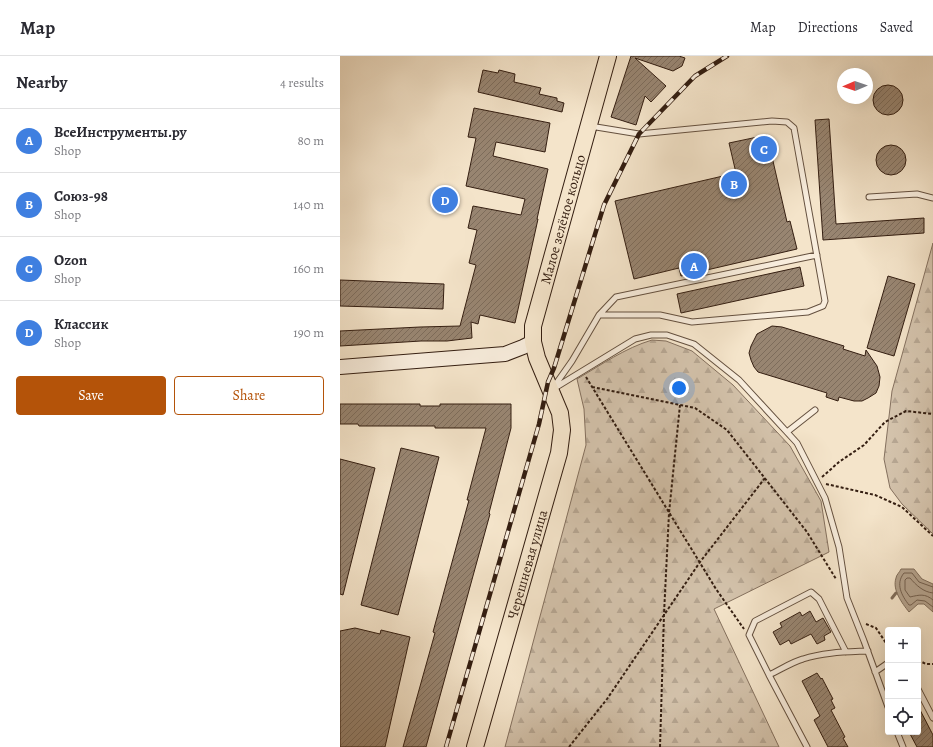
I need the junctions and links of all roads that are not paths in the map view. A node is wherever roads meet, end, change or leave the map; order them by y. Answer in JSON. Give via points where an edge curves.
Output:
{"nodes":[{"id":1,"x":608,"y":56,"type":"edge"},
{"id":2,"x":589,"y":126,"type":"junction"},
{"id":3,"x":869,"y":196,"type":"dead end"},
{"id":4,"x":933,"y":198,"type":"edge"},
{"id":5,"x":817,"y":255,"type":"junction"},
{"id":6,"x":599,"y":315,"type":"junction"},
{"id":7,"x":533,"y":342,"type":"junction"},
{"id":8,"x":340,"y":367,"type":"edge"},
{"id":9,"x":550,"y":386,"type":"junction"},
{"id":10,"x":815,"y":410,"type":"dead end"},
{"id":11,"x":787,"y":432,"type":"junction"},
{"id":12,"x":868,"y":651,"type":"junction"},
{"id":13,"x":846,"y":652,"type":"junction"},
{"id":14,"x":885,"y":665,"type":"edge"},
{"id":15,"x":875,"y":672,"type":"junction"},
{"id":16,"x":770,"y":675,"type":"junction"},
{"id":17,"x":921,"y":695,"type":"edge"},
{"id":18,"x":885,"y":699,"type":"edge"},
{"id":19,"x":933,"y":718,"type":"edge"},
{"id":20,"x":898,"y":735,"type":"edge"},
{"id":21,"x":475,"y":747,"type":"edge"},
{"id":22,"x":807,"y":747,"type":"edge"},
{"id":23,"x":903,"y":747,"type":"edge"}],
"edges":[{"from":1,"to":2,"type":"main road","name":"Малое зелёное кольцо"},
{"from":2,"to":5,"type":"lane","via":[[640,134],[772,121],[787,122],[794,128]]},
{"from":2,"to":7,"type":"main road","name":"Малое зелёное кольцо","via":[[533,326]]},
{"from":3,"to":4,"type":"lane","via":[[917,194]]},
{"from":5,"to":6,"type":"lane","via":[[616,297]]},
{"from":5,"to":6,"type":"lane","via":[[825,301],[823,306],[808,312],[692,322],[660,315]]},
{"from":6,"to":9,"type":"lane","via":[[572,361]]},
{"from":7,"to":8,"type":"street","via":[[505,354]]},
{"from":7,"to":9,"type":"main road","name":"Малое зелёное кольцо","via":[[537,358]]},
{"from":9,"to":11,"type":"lane","via":[[582,371],[635,339],[667,334],[694,344],[740,380]]},
{"from":9,"to":21,"type":"main road","name":"Черешневая улица","via":[[560,413],[562,430],[559,453]]},
{"from":10,"to":11,"type":"lane"},
{"from":11,"to":12,"type":"lane","via":[[797,443],[825,498],[839,547],[847,598]]},
{"from":12,"to":13,"type":"lane"},
{"from":12,"to":15,"type":"lane"},
{"from":13,"to":16,"type":"lane","via":[[831,652],[802,659]]},
{"from":13,"to":16,"type":"lane","via":[[819,599],[811,592],[755,621],[749,635]]},
{"from":14,"to":15,"type":"lane"},
{"from":15,"to":18,"type":"lane"},
{"from":16,"to":22,"type":"lane"},
{"from":17,"to":19,"type":"lane"},
{"from":20,"to":23,"type":"lane"}]}
